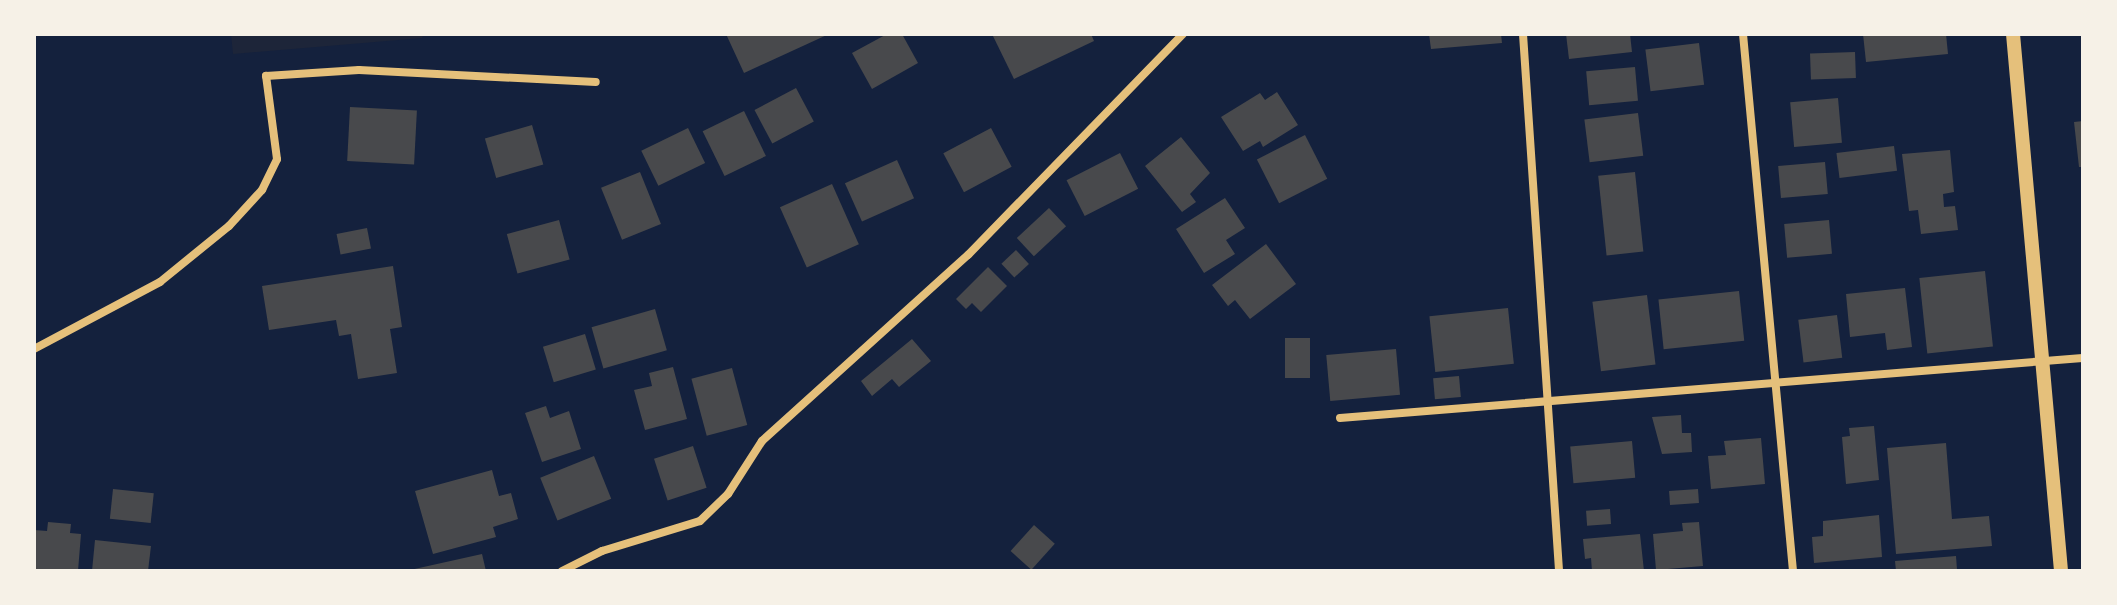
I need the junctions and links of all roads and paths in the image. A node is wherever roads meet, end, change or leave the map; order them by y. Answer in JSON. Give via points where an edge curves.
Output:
{"nodes":[{"id":1,"x":1183,"y":34,"type":"edge"},
{"id":2,"x":1523,"y":34,"type":"edge"},
{"id":3,"x":1743,"y":34,"type":"edge"},
{"id":4,"x":2013,"y":34,"type":"edge"},
{"id":5,"x":596,"y":82,"type":"dead end"},
{"id":6,"x":34,"y":349,"type":"edge"},
{"id":7,"x":2083,"y":358,"type":"edge"},
{"id":8,"x":2041,"y":361,"type":"junction"},
{"id":9,"x":1777,"y":386,"type":"junction"},
{"id":10,"x":1549,"y":402,"type":"junction"},
{"id":11,"x":1340,"y":418,"type":"dead end"},
{"id":12,"x":562,"y":571,"type":"edge"},
{"id":13,"x":1559,"y":571,"type":"edge"},
{"id":14,"x":1793,"y":571,"type":"edge"},
{"id":15,"x":2061,"y":571,"type":"edge"}],
"edges":[{"from":1,"to":12,"type":"street","via":[[968,255],[762,441],[728,494],[700,521],[602,551]]},
{"from":2,"to":10,"type":"street"},
{"from":3,"to":9,"type":"street"},
{"from":4,"to":8,"type":"street"},
{"from":5,"to":6,"type":"street","via":[[359,70],[266,76],[277,159],[262,190],[229,226],[160,282]]},
{"from":7,"to":8,"type":"street"},
{"from":8,"to":9,"type":"street"},
{"from":8,"to":15,"type":"street"},
{"from":9,"to":10,"type":"street"},
{"from":9,"to":14,"type":"street"},
{"from":10,"to":11,"type":"street"},
{"from":10,"to":13,"type":"street"}]}
